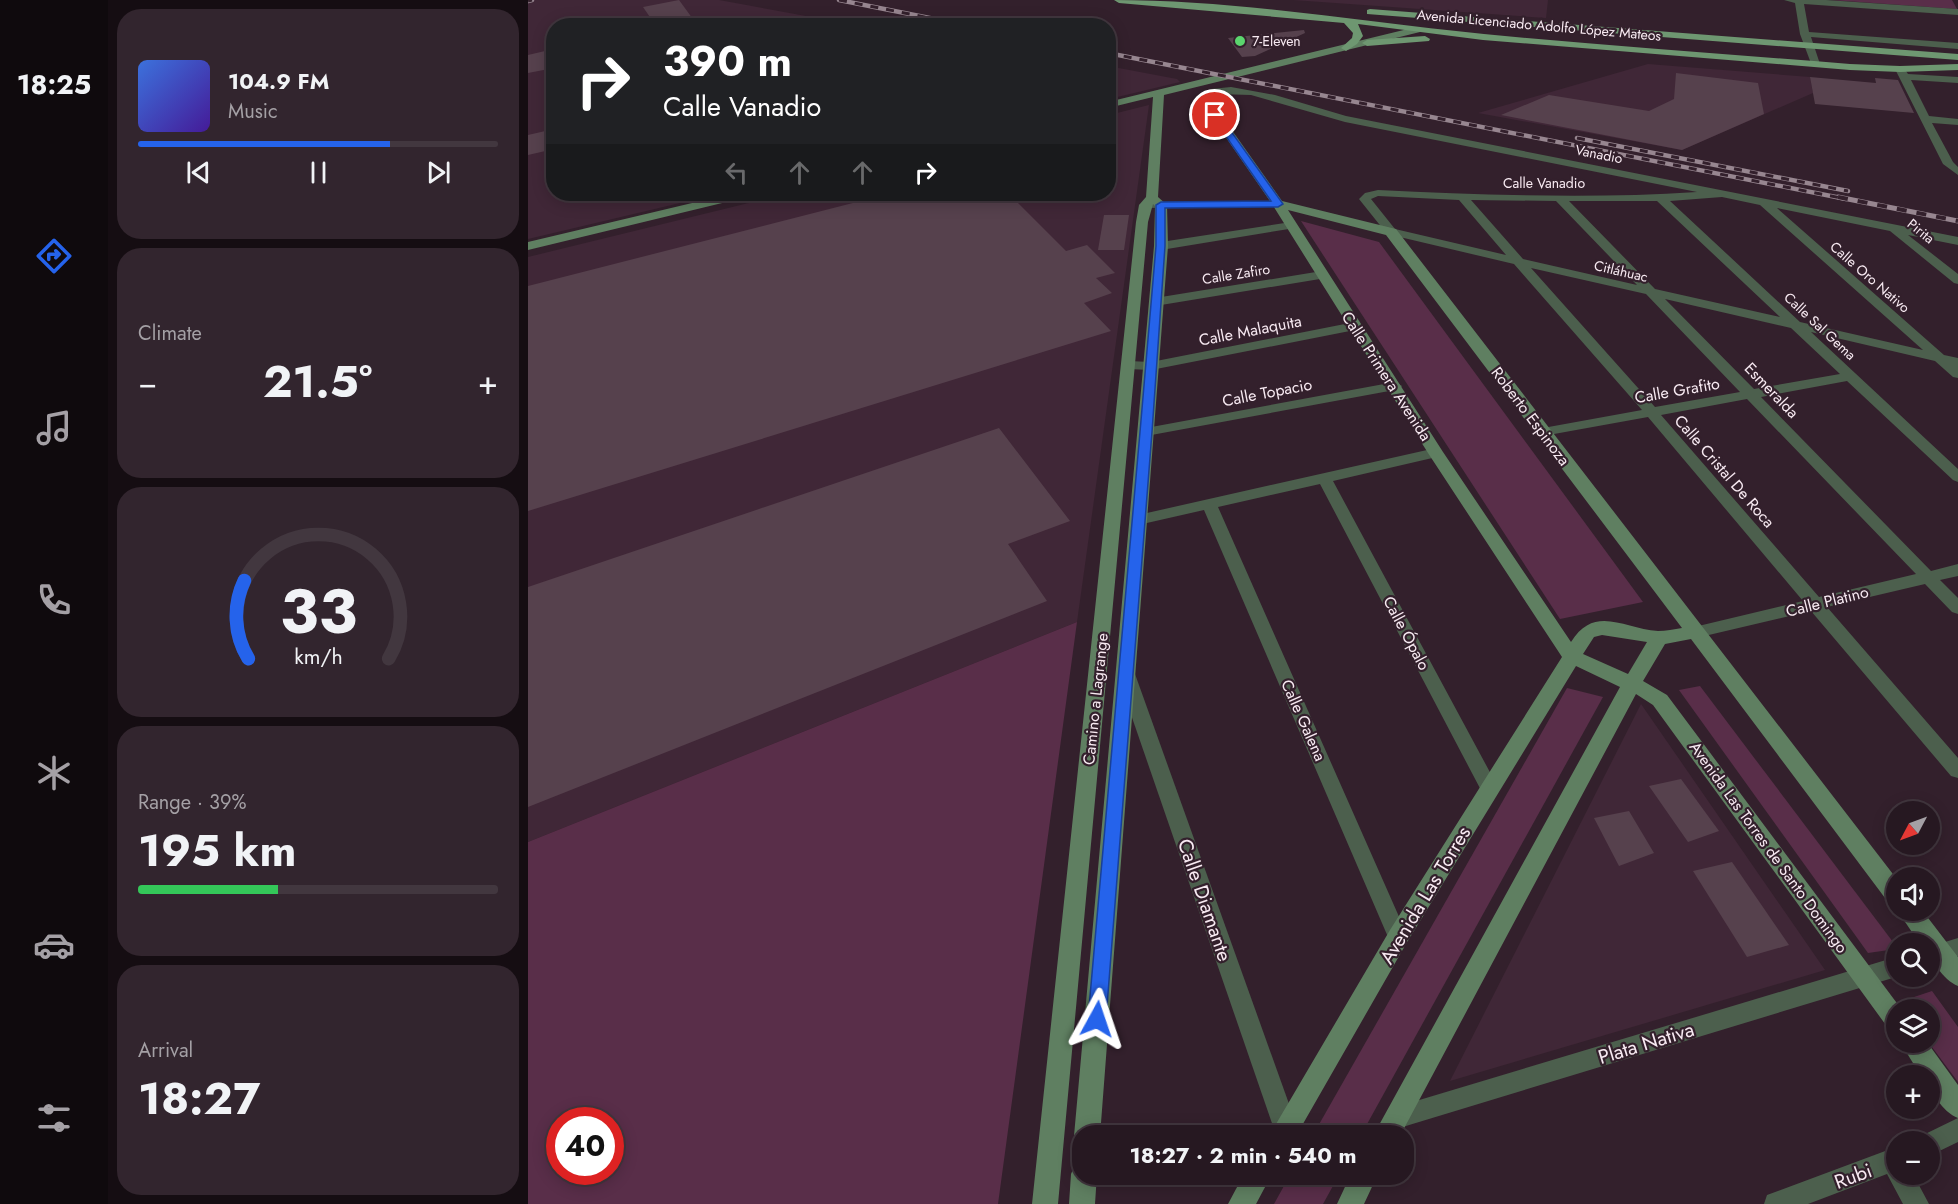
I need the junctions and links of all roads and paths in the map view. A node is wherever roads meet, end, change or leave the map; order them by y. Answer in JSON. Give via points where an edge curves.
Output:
{"nodes":[{"id":1,"x":1119,"y":0,"type":"edge"},
{"id":2,"x":1788,"y":0,"type":"edge"},
{"id":3,"x":1799,"y":1,"type":"edge"},
{"id":4,"x":1208,"y":4,"type":"edge"},
{"id":5,"x":1958,"y":12,"type":"edge"},
{"id":6,"x":1401,"y":15,"type":"junction"},
{"id":7,"x":1340,"y":19,"type":"junction"},
{"id":8,"x":1416,"y":30,"type":"junction"},
{"id":9,"x":1358,"y":31,"type":"junction"},
{"id":10,"x":1805,"y":34,"type":"junction"},
{"id":11,"x":1483,"y":37,"type":"junction"},
{"id":12,"x":1367,"y":43,"type":"junction"},
{"id":13,"x":1958,"y":46,"type":"edge"},
{"id":14,"x":1346,"y":48,"type":"junction"},
{"id":15,"x":1810,"y":48,"type":"junction"},
{"id":16,"x":1958,"y":57,"type":"edge"},
{"id":17,"x":1815,"y":64,"type":"junction"},
{"id":18,"x":1958,"y":67,"type":"edge"},
{"id":19,"x":1902,"y":73,"type":"junction"},
{"id":20,"x":1958,"y":80,"type":"edge"},
{"id":21,"x":1159,"y":92,"type":"junction"},
{"id":22,"x":1203,"y":97,"type":"joint"},
{"id":23,"x":1116,"y":103,"type":"edge"},
{"id":24,"x":1926,"y":119,"type":"junction"},
{"id":25,"x":1958,"y":122,"type":"edge"},
{"id":26,"x":1953,"y":165,"type":"edge"},
{"id":27,"x":1958,"y":172,"type":"edge"},
{"id":28,"x":1724,"y":194,"type":"junction"},
{"id":29,"x":1462,"y":197,"type":"junction"},
{"id":30,"x":1560,"y":198,"type":"junction"},
{"id":31,"x":1660,"y":198,"type":"junction"},
{"id":32,"x":1365,"y":199,"type":"joint"},
{"id":33,"x":714,"y":201,"type":"edge"},
{"id":34,"x":1761,"y":201,"type":"junction"},
{"id":35,"x":1153,"y":203,"type":"junction"},
{"id":36,"x":1278,"y":204,"type":"junction"},
{"id":37,"x":1291,"y":226,"type":"junction"},
{"id":38,"x":1893,"y":228,"type":"junction"},
{"id":39,"x":1391,"y":232,"type":"junction"},
{"id":40,"x":1958,"y":241,"type":"edge"},
{"id":41,"x":528,"y":246,"type":"edge"},
{"id":42,"x":1161,"y":246,"type":"junction"},
{"id":43,"x":1522,"y":262,"type":"junction"},
{"id":44,"x":1322,"y":275,"type":"junction"},
{"id":45,"x":1958,"y":280,"type":"edge"},
{"id":46,"x":1654,"y":294,"type":"junction"},
{"id":47,"x":1155,"y":302,"type":"junction"},
{"id":48,"x":1355,"y":326,"type":"junction"},
{"id":49,"x":1798,"y":326,"type":"junction"},
{"id":50,"x":1939,"y":358,"type":"junction"},
{"id":51,"x":1958,"y":362,"type":"edge"},
{"id":52,"x":1128,"y":365,"type":"junction"},
{"id":53,"x":1151,"y":366,"type":"junction"},
{"id":54,"x":1958,"y":374,"type":"edge"},
{"id":55,"x":1851,"y":376,"type":"junction"},
{"id":56,"x":1395,"y":386,"type":"junction"},
{"id":57,"x":1752,"y":396,"type":"junction"},
{"id":58,"x":1652,"y":413,"type":"junction"},
{"id":59,"x":1146,"y":432,"type":"junction"},
{"id":60,"x":1543,"y":432,"type":"junction"},
{"id":61,"x":1436,"y":453,"type":"junction"},
{"id":62,"x":1958,"y":477,"type":"edge"},
{"id":63,"x":1323,"y":478,"type":"junction"},
{"id":64,"x":1209,"y":504,"type":"junction"},
{"id":65,"x":1138,"y":520,"type":"junction"},
{"id":66,"x":1958,"y":570,"type":"edge"},
{"id":67,"x":1928,"y":577,"type":"junction"},
{"id":68,"x":1816,"y":604,"type":"junction"},
{"id":69,"x":1958,"y":608,"type":"edge"},
{"id":70,"x":1696,"y":632,"type":"junction"},
{"id":71,"x":1659,"y":638,"type":"junction"},
{"id":72,"x":1571,"y":656,"type":"junction"},
{"id":73,"x":1125,"y":670,"type":"junction"},
{"id":74,"x":1631,"y":685,"type":"junction"},
{"id":75,"x":1958,"y":771,"type":"edge"},
{"id":76,"x":1490,"y":789,"type":"junction"},
{"id":77,"x":1886,"y":882,"type":"edge"},
{"id":78,"x":1917,"y":921,"type":"edge"},
{"id":79,"x":1398,"y":937,"type":"junction"},
{"id":80,"x":1942,"y":952,"type":"edge"},
{"id":81,"x":1886,"y":970,"type":"edge"},
{"id":82,"x":1958,"y":975,"type":"edge"},
{"id":83,"x":1865,"y":977,"type":"junction"},
{"id":84,"x":1886,"y":1006,"type":"edge"},
{"id":85,"x":1920,"y":1053,"type":"edge"},
{"id":86,"x":1958,"y":1106,"type":"edge"},
{"id":87,"x":1089,"y":1125,"type":"edge"},
{"id":88,"x":1282,"y":1125,"type":"edge"},
{"id":89,"x":1288,"y":1125,"type":"edge"},
{"id":90,"x":1392,"y":1125,"type":"edge"},
{"id":91,"x":1397,"y":1125,"type":"edge"},
{"id":92,"x":1958,"y":1130,"type":"edge"},
{"id":93,"x":1940,"y":1139,"type":"edge"},
{"id":94,"x":1886,"y":1170,"type":"edge"},
{"id":95,"x":1083,"y":1185,"type":"edge"},
{"id":96,"x":1252,"y":1185,"type":"edge"},
{"id":97,"x":1360,"y":1185,"type":"edge"},
{"id":98,"x":1906,"y":1185,"type":"edge"},
{"id":99,"x":1045,"y":1204,"type":"edge"},
{"id":100,"x":1082,"y":1204,"type":"edge"},
{"id":101,"x":1241,"y":1204,"type":"edge"},
{"id":102,"x":1350,"y":1204,"type":"edge"},
{"id":103,"x":1776,"y":1204,"type":"edge"},
{"id":104,"x":1917,"y":1204,"type":"edge"}],
"edges":[{"from":1,"to":4,"type":"main road","name":"Avenida Licenciado Adolfo López Mateos"},
{"from":2,"to":3,"type":"street"},
{"from":3,"to":5,"type":"street"},
{"from":3,"to":10,"type":"street"},
{"from":4,"to":6,"type":"main road","name":"Avenida Licenciado Adolfo López Mateos"},
{"from":4,"to":7,"type":"main road","name":"Avenida Licenciado Adolfo López Mateos"},
{"from":4,"to":9,"type":"main road","via":[[1268,22]]},
{"from":6,"to":8,"type":"main road","via":[[1412,20]]},
{"from":6,"to":15,"type":"main road","name":"Avenida Licenciado Adolfo López Mateos"},
{"from":7,"to":8,"type":"main road","name":"Avenida Licenciado Adolfo López Mateos"},
{"from":7,"to":9,"type":"main road"},
{"from":8,"to":11,"type":"main road","name":"Avenida Licenciado Adolfo López Mateos"},
{"from":8,"to":12,"type":"street"},
{"from":8,"to":15,"type":"main road","via":[[1472,27]]},
{"from":9,"to":14,"type":"main road","via":[[1358,39]]},
{"from":10,"to":13,"type":"street"},
{"from":10,"to":15,"type":"street"},
{"from":11,"to":12,"type":"main road"},
{"from":11,"to":17,"type":"main road","name":"Avenida Licenciado Adolfo López Mateos"},
{"from":12,"to":14,"type":"street"},
{"from":14,"to":21,"type":"street"},
{"from":15,"to":16,"type":"main road","via":[[1850,54],[1885,51]]},
{"from":15,"to":17,"type":"street"},
{"from":17,"to":19,"type":"main road","name":"Avenida Licenciado Adolfo López Mateos"},
{"from":18,"to":19,"type":"main road","name":"Avenida Licenciado Adolfo López Mateos"},
{"from":19,"to":20,"type":"street"},
{"from":19,"to":24,"type":"street"},
{"from":21,"to":23,"type":"street"},
{"from":21,"to":35,"type":"street","name":"Camino a Lagrange"},
{"from":22,"to":28,"type":"street","name":"Vanadio","via":[[1215,91],[1236,90],[1345,119]]},
{"from":22,"to":36,"type":"street","name":"Calle Primera Avenida"},
{"from":24,"to":25,"type":"street"},
{"from":24,"to":26,"type":"street"},
{"from":26,"to":27,"type":"street"},
{"from":28,"to":31,"type":"street","name":"Calle Vanadio"},
{"from":28,"to":34,"type":"street","name":"Vanadio"},
{"from":29,"to":30,"type":"street","name":"Calle Vanadio"},
{"from":29,"to":32,"type":"street","name":"Calle Vanadio","via":[[1378,193]]},
{"from":29,"to":43,"type":"street","name":"Calle Cristal De Roca"},
{"from":30,"to":31,"type":"street","name":"Calle Vanadio"},
{"from":30,"to":46,"type":"street","name":"Esmeralda"},
{"from":31,"to":49,"type":"street","name":"Calle Sal Gema"},
{"from":32,"to":39,"type":"street","name":"Roberto Espinoza"},
{"from":33,"to":41,"type":"street"},
{"from":34,"to":38,"type":"street","name":"Vanadio"},
{"from":34,"to":50,"type":"street","name":"Calle Oro Nativo"},
{"from":35,"to":36,"type":"street"},
{"from":35,"to":42,"type":"street","name":"Camino a Lagrange"},
{"from":35,"to":52,"type":"street","name":"Camino a Lagrange"},
{"from":36,"to":37,"type":"street","name":"Calle Primera Avenida"},
{"from":36,"to":39,"type":"street","name":"Citláhuac"},
{"from":37,"to":42,"type":"street"},
{"from":37,"to":44,"type":"street","name":"Calle Primera Avenida"},
{"from":38,"to":40,"type":"street","name":"Vanadio"},
{"from":38,"to":45,"type":"street","name":"Pirita"},
{"from":39,"to":43,"type":"street","name":"Citláhuac"},
{"from":39,"to":60,"type":"street","name":"Roberto Espinoza"},
{"from":42,"to":47,"type":"street","name":"Camino a Lagrange"},
{"from":43,"to":46,"type":"street","name":"Citláhuac"},
{"from":43,"to":58,"type":"street","name":"Calle Cristal De Roca"},
{"from":44,"to":47,"type":"street","name":"Calle Zafiro"},
{"from":44,"to":48,"type":"street","name":"Calle Primera Avenida"},
{"from":46,"to":49,"type":"street","name":"Citláhuac"},
{"from":46,"to":57,"type":"street","name":"Esmeralda"},
{"from":47,"to":53,"type":"street","name":"Camino a Lagrange"},
{"from":48,"to":53,"type":"street","name":"Calle Malaquita"},
{"from":48,"to":56,"type":"street","name":"Calle Primera Avenida"},
{"from":49,"to":50,"type":"street","name":"Citláhuac"},
{"from":49,"to":55,"type":"street","name":"Calle Sal Gema"},
{"from":50,"to":51,"type":"street","name":"Citláhuac"},
{"from":50,"to":54,"type":"street","name":"Calle Oro Nativo"},
{"from":52,"to":53,"type":"street","name":"Calle Malaquita"},
{"from":52,"to":99,"type":"street","name":"Camino a Lagrange"},
{"from":53,"to":59,"type":"street","name":"Camino a Lagrange"},
{"from":55,"to":57,"type":"street","name":"Calle Grafito"},
{"from":55,"to":62,"type":"street","name":"Calle Sal Gema"},
{"from":56,"to":59,"type":"street","name":"Calle Topacio"},
{"from":56,"to":61,"type":"street","name":"Calle Primera Avenida"},
{"from":57,"to":58,"type":"street","name":"Calle Grafito"},
{"from":57,"to":67,"type":"street","name":"Esmeralda"},
{"from":58,"to":60,"type":"street","name":"Calle Grafito"},
{"from":58,"to":68,"type":"street","name":"Calle Cristal De Roca"},
{"from":59,"to":65,"type":"street","name":"Camino a Lagrange"},
{"from":60,"to":70,"type":"street","name":"Roberto Espinoza"},
{"from":61,"to":63,"type":"street"},
{"from":61,"to":72,"type":"street","name":"Calle Primera Avenida"},
{"from":63,"to":64,"type":"street"},
{"from":63,"to":76,"type":"street","name":"Calle Ópalo"},
{"from":64,"to":65,"type":"street"},
{"from":64,"to":79,"type":"street","name":"Calle Galena"},
{"from":65,"to":73,"type":"street","name":"Camino a Lagrange"},
{"from":66,"to":67,"type":"street","name":"Calle Platino"},
{"from":67,"to":68,"type":"street","name":"Calle Platino"},
{"from":67,"to":69,"type":"street","name":"Esmeralda"},
{"from":68,"to":70,"type":"street","name":"Calle Platino"},
{"from":68,"to":75,"type":"street","name":"Calle Cristal De Roca"},
{"from":70,"to":71,"type":"street","name":"Avenida Las Torres"},
{"from":70,"to":77,"type":"street"},
{"from":71,"to":72,"type":"street","name":"Avenida Las Torres","via":[[1591,629]]},
{"from":71,"to":74,"type":"street"},
{"from":72,"to":74,"type":"street"},
{"from":72,"to":76,"type":"street","name":"Avenida Las Torres"},
{"from":73,"to":87,"type":"street","name":"Camino a Lagrange"},
{"from":73,"to":88,"type":"street","name":"Calle Diamante"},
{"from":74,"to":83,"type":"street","name":"Avenida Las Torres de Santo Domingo","via":[[1660,700]]},
{"from":74,"to":90,"type":"street"},
{"from":76,"to":79,"type":"street","name":"Avenida Las Torres"},
{"from":78,"to":80,"type":"street"},
{"from":79,"to":89,"type":"street","name":"Avenida Las Torres"},
{"from":80,"to":82,"type":"street"},
{"from":81,"to":83,"type":"street","name":"Plata Nativa"},
{"from":83,"to":84,"type":"street","name":"Avenida Las Torres de Santo Domingo"},
{"from":83,"to":91,"type":"street","name":"Plata Nativa"},
{"from":85,"to":86,"type":"street"},
{"from":92,"to":93,"type":"street"},
{"from":94,"to":103,"type":"street","name":"Rubi"},
{"from":95,"to":100,"type":"street"},
{"from":96,"to":101,"type":"street"},
{"from":97,"to":102,"type":"street"},
{"from":98,"to":104,"type":"street"}]}
